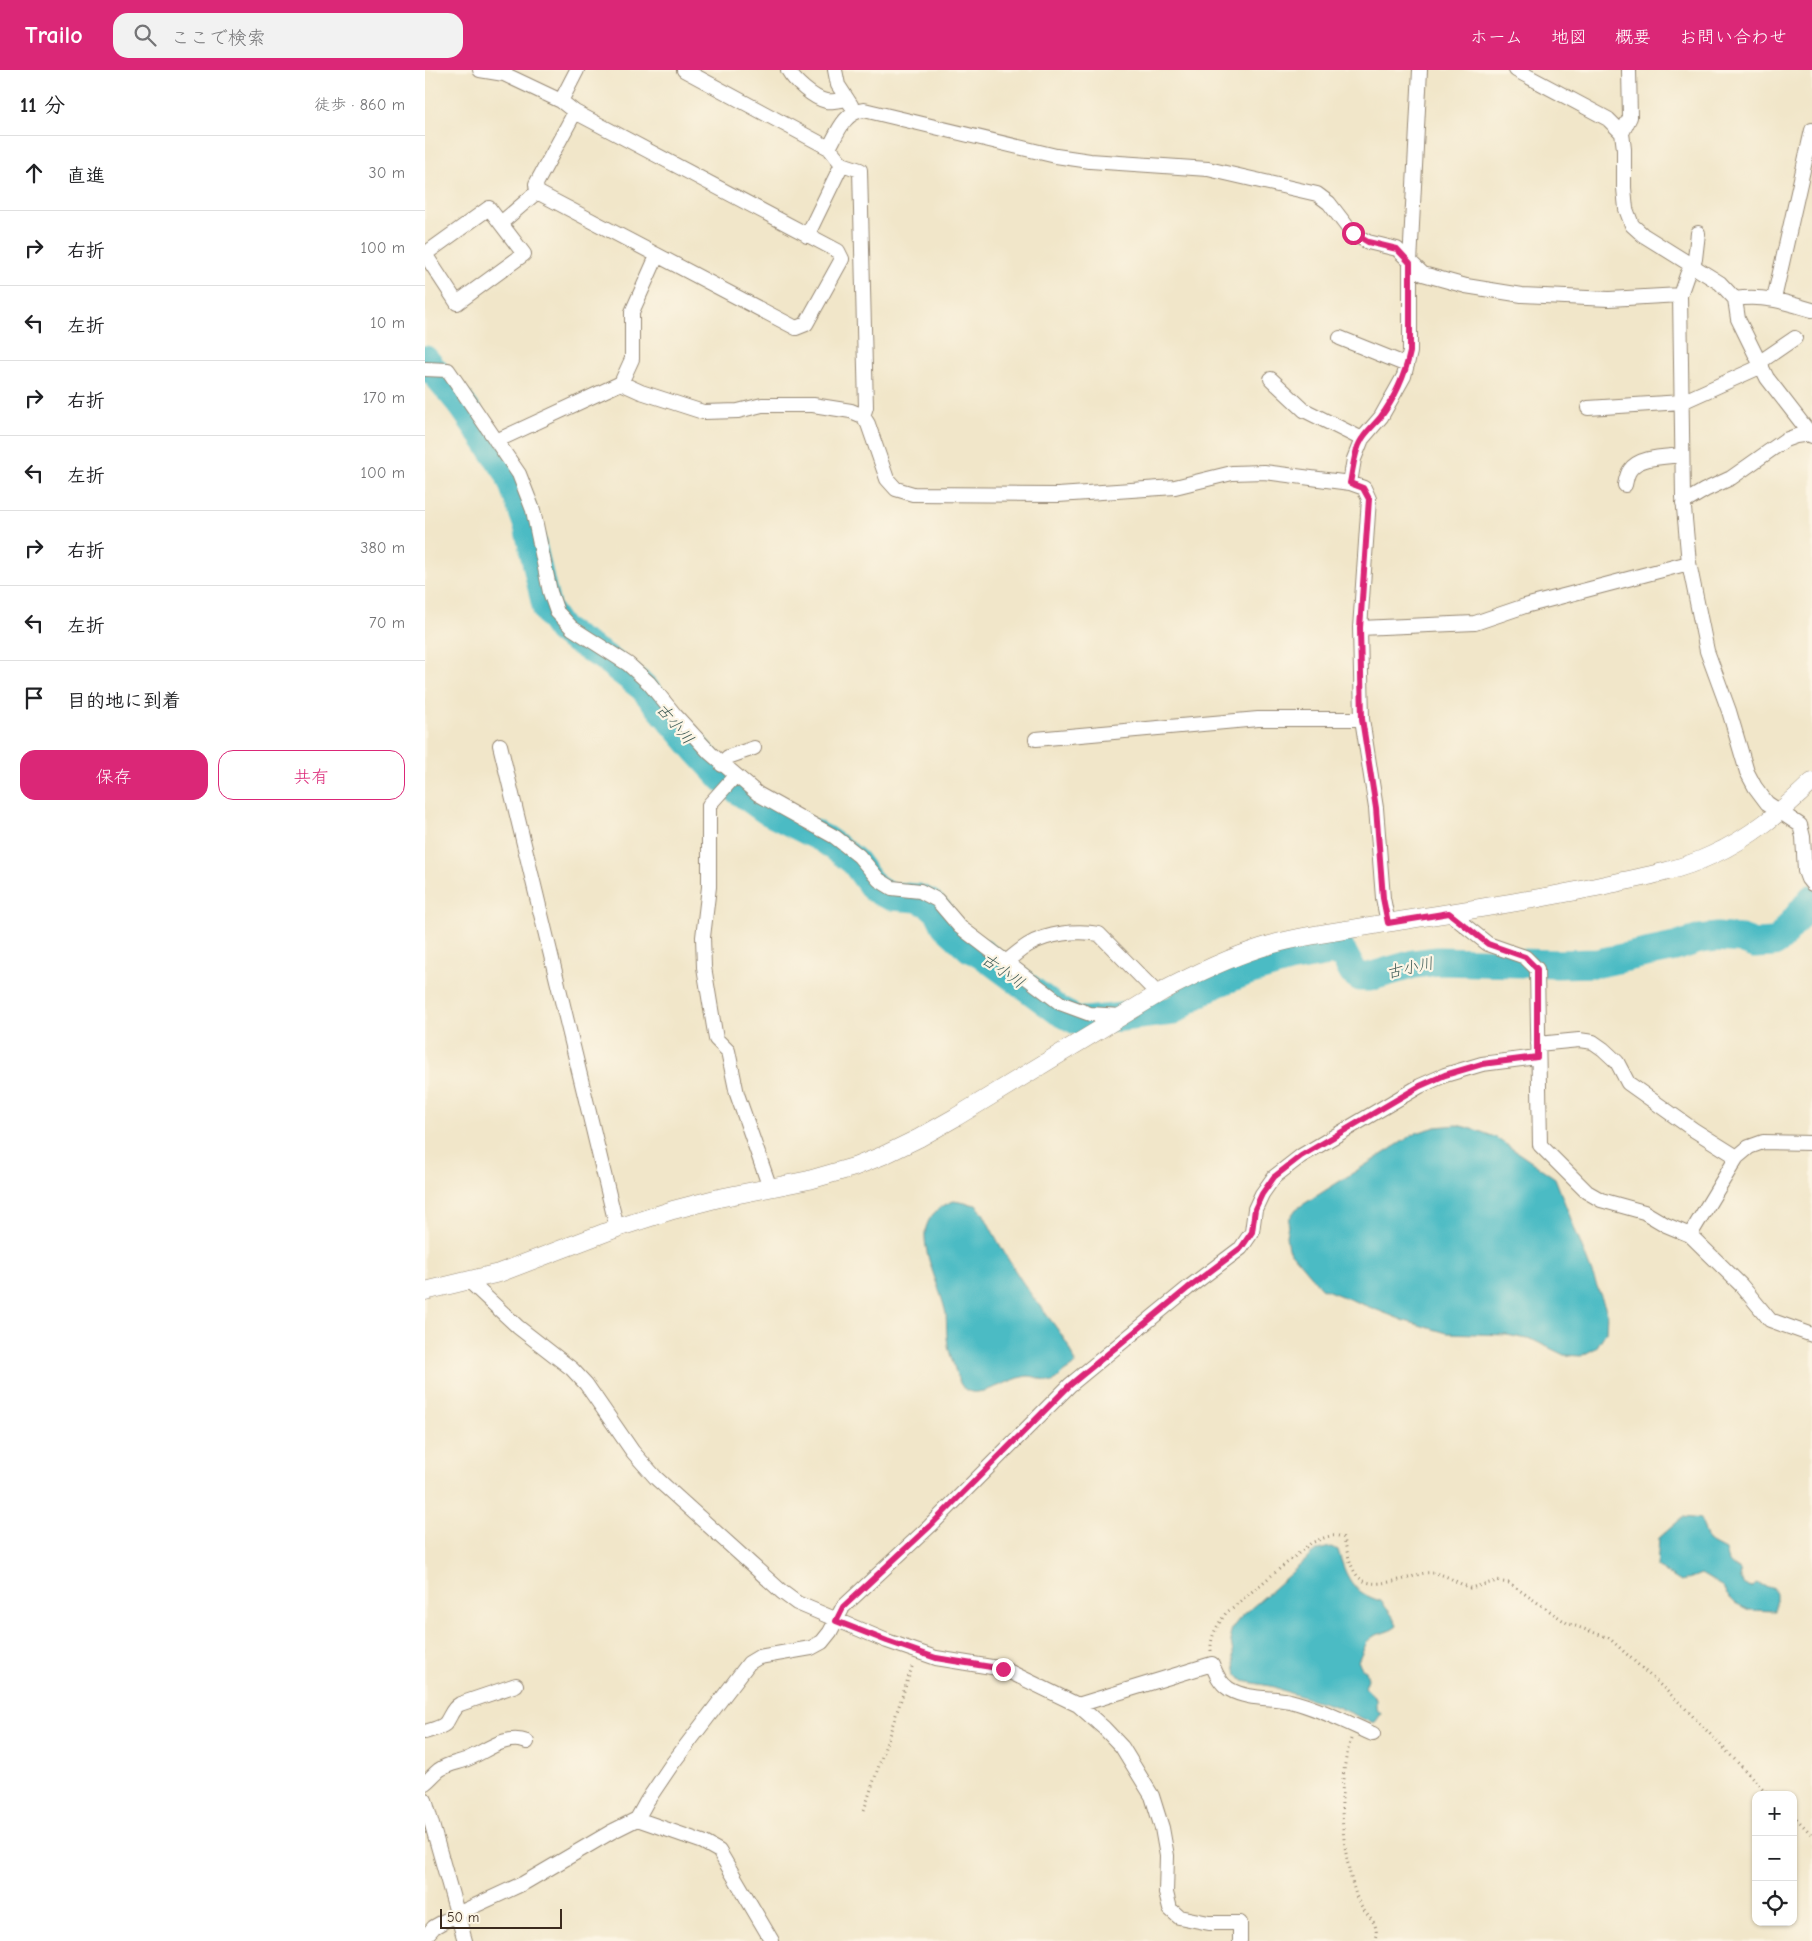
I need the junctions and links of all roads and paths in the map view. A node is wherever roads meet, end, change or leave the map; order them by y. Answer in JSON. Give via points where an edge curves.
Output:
{"nodes":[{"id":1,"x":480,"y":70,"type":"edge"},
{"id":2,"x":577,"y":70,"type":"edge"},
{"id":3,"x":684,"y":70,"type":"edge"},
{"id":4,"x":788,"y":70,"type":"edge"},
{"id":5,"x":835,"y":70,"type":"edge"},
{"id":6,"x":1420,"y":70,"type":"edge"},
{"id":7,"x":1516,"y":70,"type":"edge"},
{"id":8,"x":1629,"y":70,"type":"edge"},
{"id":9,"x":561,"y":101,"type":"junction"},
{"id":10,"x":851,"y":105,"type":"junction"},
{"id":11,"x":575,"y":112,"type":"junction"},
{"id":12,"x":1812,"y":130,"type":"edge"},
{"id":13,"x":1622,"y":132,"type":"junction"},
{"id":14,"x":829,"y":148,"type":"junction"},
{"id":15,"x":842,"y":164,"type":"junction"},
{"id":16,"x":537,"y":192,"type":"junction"},
{"id":17,"x":501,"y":223,"type":"junction"},
{"id":18,"x":1698,"y":232,"type":"dead end"},
{"id":19,"x":807,"y":236,"type":"junction"},
{"id":20,"x":425,"y":254,"type":"edge"},
{"id":21,"x":657,"y":256,"type":"junction"},
{"id":22,"x":1410,"y":263,"type":"junction"},
{"id":23,"x":1691,"y":266,"type":"junction"},
{"id":24,"x":1680,"y":295,"type":"junction"},
{"id":25,"x":1735,"y":299,"type":"junction"},
{"id":26,"x":1774,"y":299,"type":"junction"},
{"id":27,"x":1812,"y":310,"type":"edge"},
{"id":28,"x":1340,"y":338,"type":"dead end"},
{"id":29,"x":1795,"y":338,"type":"dead end"},
{"id":30,"x":1761,"y":364,"type":"junction"},
{"id":31,"x":1407,"y":365,"type":"junction"},
{"id":32,"x":425,"y":369,"type":"edge"},
{"id":33,"x":1271,"y":379,"type":"dead end"},
{"id":34,"x":621,"y":383,"type":"junction"},
{"id":35,"x":1682,"y":402,"type":"junction"},
{"id":36,"x":1588,"y":408,"type":"dead end"},
{"id":37,"x":863,"y":416,"type":"junction"},
{"id":38,"x":1811,"y":435,"type":"edge"},
{"id":39,"x":1362,"y":439,"type":"junction"},
{"id":40,"x":496,"y":441,"type":"junction"},
{"id":41,"x":1682,"y":455,"type":"junction"},
{"id":42,"x":1350,"y":483,"type":"junction"},
{"id":43,"x":1625,"y":485,"type":"dead end"},
{"id":44,"x":1683,"y":503,"type":"junction"},
{"id":45,"x":1689,"y":563,"type":"junction"},
{"id":46,"x":1360,"y":628,"type":"junction"},
{"id":47,"x":1362,"y":719,"type":"junction"},
{"id":48,"x":1036,"y":738,"type":"dead end"},
{"id":49,"x":500,"y":745,"type":"dead end"},
{"id":50,"x":754,"y":748,"type":"dead end"},
{"id":51,"x":722,"y":765,"type":"junction"},
{"id":52,"x":735,"y":776,"type":"junction"},
{"id":53,"x":1812,"y":782,"type":"edge"},
{"id":54,"x":1780,"y":810,"type":"junction"},
{"id":55,"x":1812,"y":884,"type":"edge"},
{"id":56,"x":1449,"y":913,"type":"junction"},
{"id":57,"x":1388,"y":923,"type":"junction"},
{"id":58,"x":1006,"y":962,"type":"junction"},
{"id":59,"x":1158,"y":994,"type":"junction"},
{"id":60,"x":1120,"y":1016,"type":"junction"},
{"id":61,"x":1538,"y":1050,"type":"junction"},
{"id":62,"x":1812,"y":1143,"type":"edge"},
{"id":63,"x":1737,"y":1157,"type":"junction"},
{"id":64,"x":770,"y":1188,"type":"junction"},
{"id":65,"x":617,"y":1228,"type":"junction"},
{"id":66,"x":1689,"y":1235,"type":"junction"},
{"id":67,"x":469,"y":1281,"type":"junction"},
{"id":68,"x":425,"y":1291,"type":"edge"},
{"id":69,"x":1812,"y":1335,"type":"edge"},
{"id":70,"x":836,"y":1621,"type":"junction"},
{"id":71,"x":917,"y":1652,"type":"junction"},
{"id":72,"x":1212,"y":1664,"type":"junction"},
{"id":73,"x":516,"y":1685,"type":"dead end"},
{"id":74,"x":1078,"y":1705,"type":"junction"},
{"id":75,"x":1355,"y":1726,"type":"junction"},
{"id":76,"x":425,"y":1732,"type":"edge"},
{"id":77,"x":1373,"y":1734,"type":"dead end"},
{"id":78,"x":527,"y":1742,"type":"dead end"},
{"id":79,"x":425,"y":1783,"type":"edge"},
{"id":80,"x":1765,"y":1791,"type":"edge"},
{"id":81,"x":425,"y":1800,"type":"edge"},
{"id":82,"x":864,"y":1810,"type":"dead end"},
{"id":83,"x":637,"y":1819,"type":"junction"},
{"id":84,"x":1797,"y":1819,"type":"edge"},
{"id":85,"x":1812,"y":1835,"type":"edge"},
{"id":86,"x":457,"y":1914,"type":"junction"},
{"id":87,"x":428,"y":1929,"type":"edge"},
{"id":88,"x":465,"y":1941,"type":"edge"},
{"id":89,"x":773,"y":1941,"type":"edge"},
{"id":90,"x":1241,"y":1941,"type":"edge"},
{"id":91,"x":1374,"y":1941,"type":"edge"}],
"edges":[{"from":1,"to":9,"type":"street","via":[[504,74]]},
{"from":2,"to":9,"type":"street"},
{"from":3,"to":14,"type":"street"},
{"from":4,"to":10,"type":"street","via":[[792,78],[807,90],[826,100]]},
{"from":5,"to":10,"type":"street","via":[[838,85]]},
{"from":6,"to":22,"type":"street"},
{"from":7,"to":13,"type":"street","via":[[1608,119]]},
{"from":8,"to":13,"type":"street","via":[[1630,117]]},
{"from":9,"to":11,"type":"street"},
{"from":10,"to":14,"type":"street"},
{"from":10,"to":22,"type":"street","via":[[1056,156],[1208,169],[1317,194],[1329,203],[1353,233],[1368,242],[1397,249]]},
{"from":11,"to":16,"type":"street","via":[[537,184]]},
{"from":11,"to":19,"type":"street"},
{"from":12,"to":26,"type":"street"},
{"from":13,"to":23,"type":"street","via":[[1626,209],[1632,225]]},
{"from":14,"to":15,"type":"street"},
{"from":15,"to":19,"type":"street"},
{"from":15,"to":37,"type":"street","via":[[860,170],[866,407]]},
{"from":16,"to":17,"type":"street"},
{"from":16,"to":21,"type":"street"},
{"from":17,"to":20,"type":"street","via":[[489,208]]},
{"from":17,"to":20,"type":"street","via":[[524,254],[457,303]]},
{"from":18,"to":23,"type":"street"},
{"from":19,"to":21,"type":"street","via":[[838,251],[842,259],[806,324],[796,328]]},
{"from":21,"to":34,"type":"street","via":[[632,312],[632,359]]},
{"from":22,"to":24,"type":"street","via":[[1423,274],[1466,286],[1522,295],[1609,299]]},
{"from":22,"to":31,"type":"street","via":[[1410,352]]},
{"from":23,"to":24,"type":"street"},
{"from":23,"to":25,"type":"street","via":[[1720,283]]},
{"from":24,"to":35,"type":"street"},
{"from":25,"to":26,"type":"street","via":[[1753,296]]},
{"from":25,"to":30,"type":"street","via":[[1738,319]]},
{"from":26,"to":27,"type":"street"},
{"from":28,"to":31,"type":"street"},
{"from":29,"to":30,"type":"street"},
{"from":30,"to":35,"type":"street"},
{"from":30,"to":38,"type":"street","via":[[1767,378]]},
{"from":31,"to":39,"type":"street","via":[[1381,417]]},
{"from":32,"to":40,"type":"street","via":[[447,370]]},
{"from":33,"to":39,"type":"street","via":[[1304,410]]},
{"from":34,"to":37,"type":"street","via":[[703,412],[737,411],[770,405],[813,405]]},
{"from":34,"to":40,"type":"street"},
{"from":35,"to":36,"type":"street"},
{"from":35,"to":41,"type":"street"},
{"from":37,"to":42,"type":"street","via":[[887,479],[896,489],[913,494],[1067,495],[1175,487],[1232,474],[1264,472]]},
{"from":38,"to":44,"type":"street","via":[[1785,440],[1731,478]]},
{"from":39,"to":42,"type":"street"},
{"from":40,"to":51,"type":"street","via":[[519,474],[533,510],[557,612],[572,628],[627,664],[649,683]]},
{"from":41,"to":43,"type":"street","via":[[1635,464],[1629,470]]},
{"from":41,"to":44,"type":"street"},
{"from":42,"to":46,"type":"street","via":[[1363,488],[1369,499]]},
{"from":44,"to":45,"type":"street"},
{"from":45,"to":46,"type":"street","via":[[1475,622]]},
{"from":45,"to":54,"type":"street","via":[[1707,651],[1747,772],[1767,803]]},
{"from":46,"to":47,"type":"street"},
{"from":47,"to":48,"type":"street","via":[[1258,719]]},
{"from":47,"to":57,"type":"street","via":[[1376,808]]},
{"from":49,"to":65,"type":"street"},
{"from":50,"to":51,"type":"street","via":[[728,758]]},
{"from":51,"to":52,"type":"street"},
{"from":52,"to":58,"type":"street","via":[[758,794],[835,837],[859,856],[879,880],[892,888],[920,891],[937,900],[960,927]]},
{"from":52,"to":64,"type":"street","via":[[709,805],[709,887],[703,937],[705,967],[716,1039],[728,1051],[737,1094]]},
{"from":53,"to":54,"type":"street"},
{"from":54,"to":55,"type":"street","via":[[1800,825],[1805,871]]},
{"from":54,"to":56,"type":"street","via":[[1749,835],[1711,856],[1659,874],[1537,900]]},
{"from":56,"to":57,"type":"street"},
{"from":56,"to":61,"type":"street","via":[[1488,944],[1525,957],[1537,969]]},
{"from":57,"to":59,"type":"street","via":[[1262,947],[1197,972]]},
{"from":58,"to":59,"type":"street","via":[[1029,944],[1045,938],[1072,932],[1099,934]]},
{"from":58,"to":60,"type":"street","via":[[1060,1003],[1091,1014]]},
{"from":59,"to":60,"type":"street"},
{"from":60,"to":64,"type":"street","via":[[919,1138],[854,1167]]},
{"from":61,"to":63,"type":"street","via":[[1579,1040],[1593,1042],[1617,1062],[1628,1083]]},
{"from":61,"to":66,"type":"street","via":[[1540,1145],[1587,1192],[1601,1200],[1644,1212]]},
{"from":61,"to":70,"type":"street","via":[[1482,1064],[1420,1086],[1301,1156],[1274,1177],[1255,1209],[1252,1232],[1241,1248],[1070,1385],[930,1526],[843,1607]]},
{"from":62,"to":63,"type":"street","via":[[1763,1142]]},
{"from":63,"to":66,"type":"street"},
{"from":64,"to":65,"type":"street","via":[[719,1198]]},
{"from":65,"to":67,"type":"street","via":[[499,1273]]},
{"from":66,"to":69,"type":"street","via":[[1729,1272],[1770,1320]]},
{"from":67,"to":68,"type":"street"},
{"from":67,"to":70,"type":"street","via":[[518,1327],[577,1374],[633,1452],[710,1529],[797,1603]]},
{"from":70,"to":71,"type":"street"},
{"from":70,"to":83,"type":"street","via":[[821,1642],[811,1648],[765,1655],[749,1663],[672,1764]]},
{"from":71,"to":74,"type":"street","via":[[1003,1669]]},
{"from":71,"to":82,"type":"path"},
{"from":72,"to":74,"type":"street"},
{"from":72,"to":75,"type":"street","via":[[1218,1680],[1238,1693],[1294,1703]]},
{"from":72,"to":80,"type":"path","via":[[1211,1642],[1215,1628],[1226,1613],[1311,1543],[1328,1536],[1339,1536],[1344,1538],[1353,1572],[1361,1580],[1375,1585],[1429,1572],[1442,1574],[1470,1588],[1497,1581],[1509,1583],[1567,1623],[1609,1638],[1681,1704]]},
{"from":73,"to":76,"type":"street","via":[[453,1707],[446,1723]]},
{"from":74,"to":90,"type":"street","via":[[1122,1748],[1152,1796],[1163,1828],[1167,1856],[1166,1893],[1170,1909],[1179,1917],[1209,1923],[1240,1923]]},
{"from":75,"to":77,"type":"street"},
{"from":75,"to":91,"type":"path","via":[[1342,1783],[1342,1806],[1355,1894],[1362,1910],[1377,1928]]},
{"from":78,"to":79,"type":"street","via":[[521,1739],[497,1744],[438,1770]]},
{"from":81,"to":86,"type":"street"},
{"from":83,"to":86,"type":"street","via":[[524,1883]]},
{"from":83,"to":89,"type":"street","via":[[703,1842],[719,1851]]},
{"from":84,"to":85,"type":"path"},
{"from":86,"to":87,"type":"street"},
{"from":86,"to":88,"type":"street"}]}
